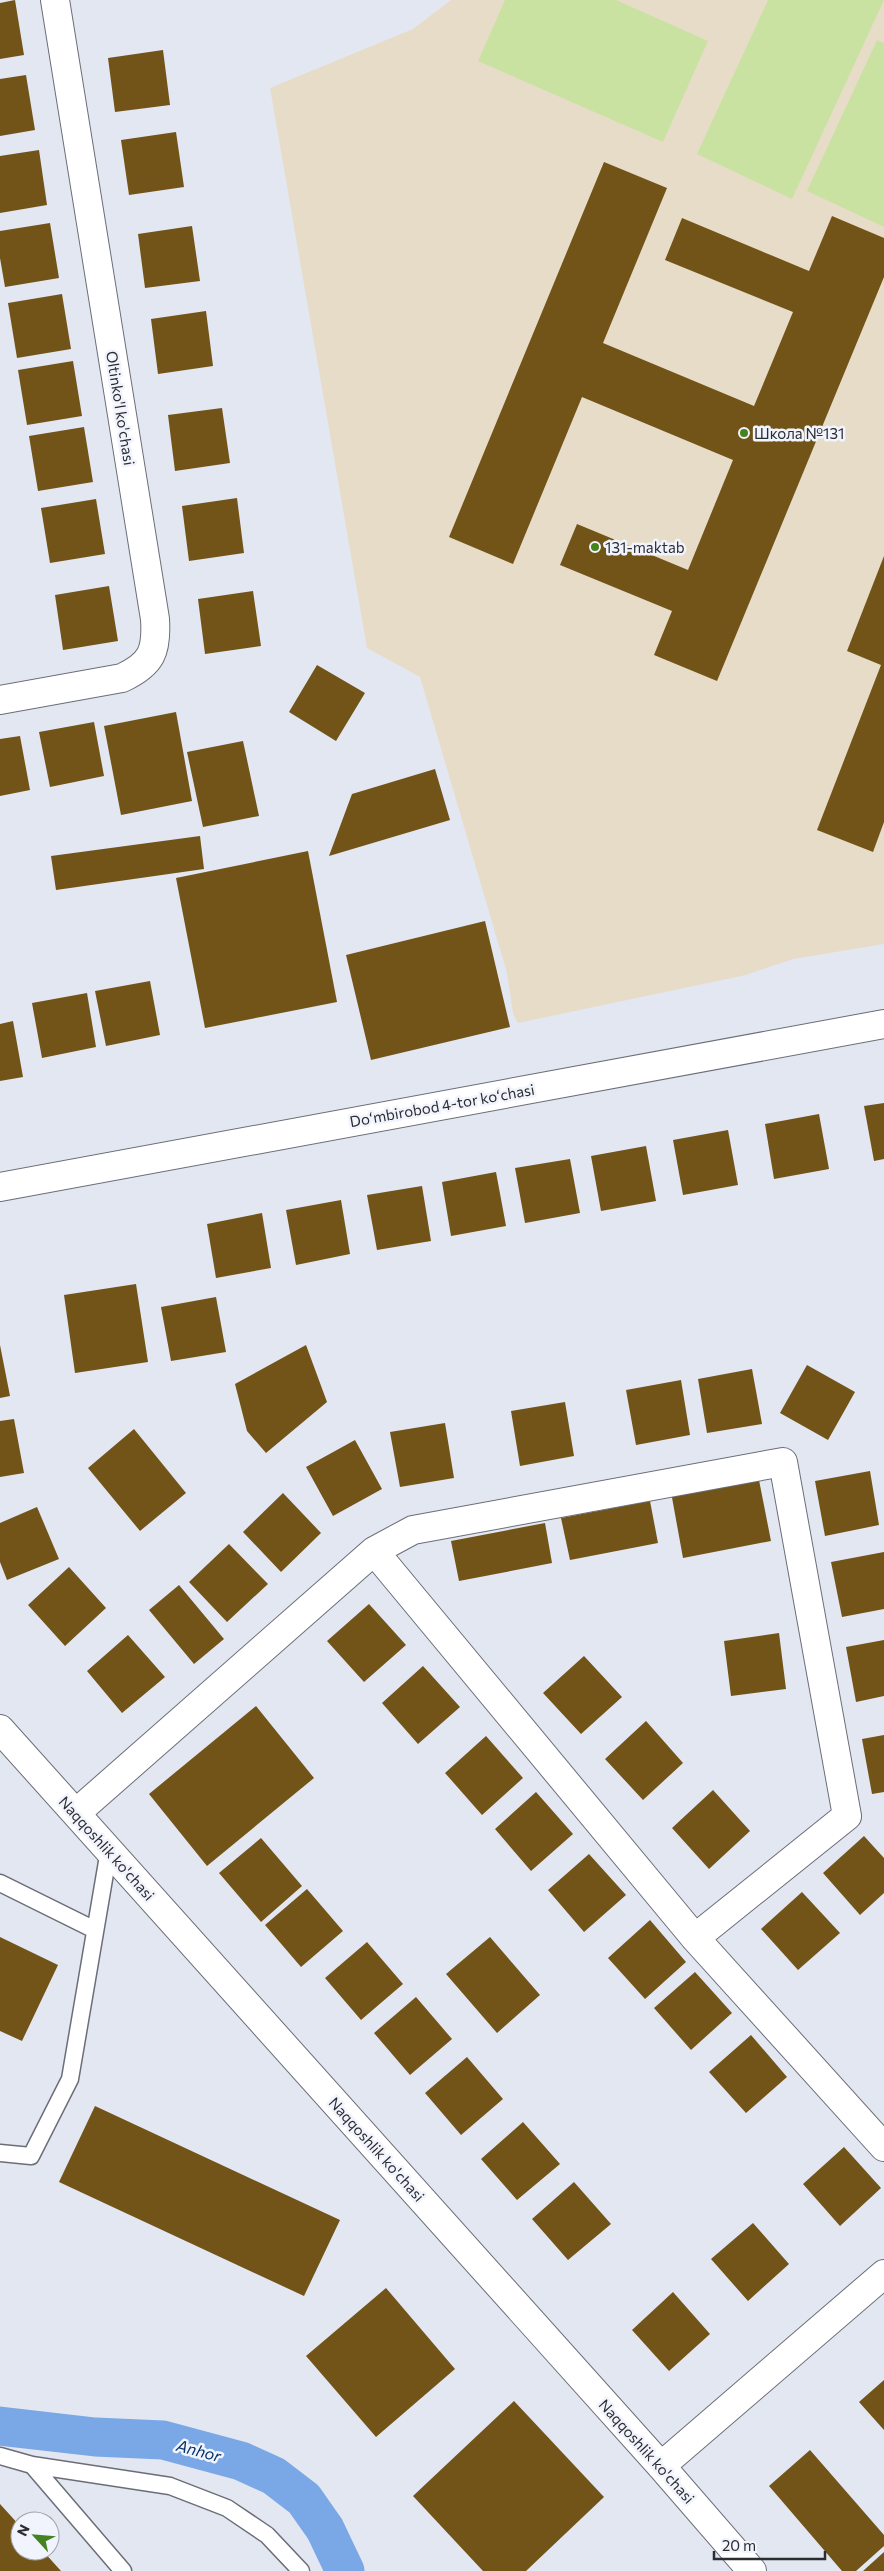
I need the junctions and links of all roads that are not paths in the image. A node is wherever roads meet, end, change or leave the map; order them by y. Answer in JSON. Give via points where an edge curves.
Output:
{"nodes":[{"id":1,"x":55,"y":0,"type":"edge"},
{"id":2,"x":0,"y":700,"type":"edge"},
{"id":3,"x":884,"y":1024,"type":"edge"},
{"id":4,"x":0,"y":1187,"type":"edge"},
{"id":5,"x":374,"y":1552,"type":"junction"},
{"id":6,"x":0,"y":1729,"type":"edge"},
{"id":7,"x":76,"y":1813,"type":"junction"},
{"id":8,"x":109,"y":1850,"type":"junction"},
{"id":9,"x":0,"y":1883,"type":"edge"},
{"id":10,"x":95,"y":1930,"type":"junction"},
{"id":11,"x":695,"y":1938,"type":"junction"},
{"id":12,"x":884,"y":2147,"type":"edge"},
{"id":13,"x":0,"y":2153,"type":"edge"},
{"id":14,"x":884,"y":2274,"type":"edge"},
{"id":15,"x":0,"y":2456,"type":"edge"},
{"id":16,"x":32,"y":2466,"type":"junction"},
{"id":17,"x":661,"y":2466,"type":"junction"},
{"id":18,"x":123,"y":2571,"type":"edge"},
{"id":19,"x":300,"y":2571,"type":"edge"},
{"id":20,"x":752,"y":2571,"type":"edge"}],
"edges":[{"from":1,"to":2,"type":"street","name":"Oltinko'l ko'chasi","via":[[156,640],[150,658],[138,670],[122,678]]},
{"from":3,"to":4,"type":"street","name":"Doʻmbirobod 4-tor koʻchasi"},
{"from":5,"to":7,"type":"street"},
{"from":5,"to":11,"type":"street"},
{"from":5,"to":11,"type":"street","via":[[413,1530],[783,1462],[847,1816]]},
{"from":6,"to":7,"type":"street","name":"Naqqoshlik ko'chasi"},
{"from":7,"to":8,"type":"street","name":"Naqqoshlik ko'chasi"},
{"from":8,"to":10,"type":"lane"},
{"from":8,"to":17,"type":"street","name":"Naqqoshlik ko'chasi"},
{"from":9,"to":10,"type":"lane"},
{"from":10,"to":13,"type":"lane","via":[[70,2079],[31,2156]]},
{"from":11,"to":12,"type":"street"},
{"from":14,"to":17,"type":"street"},
{"from":15,"to":16,"type":"lane"},
{"from":16,"to":18,"type":"lane"},
{"from":16,"to":19,"type":"lane","via":[[170,2486],[227,2508],[267,2535]]},
{"from":17,"to":20,"type":"street","name":"Naqqoshlik ko'chasi"}]}
